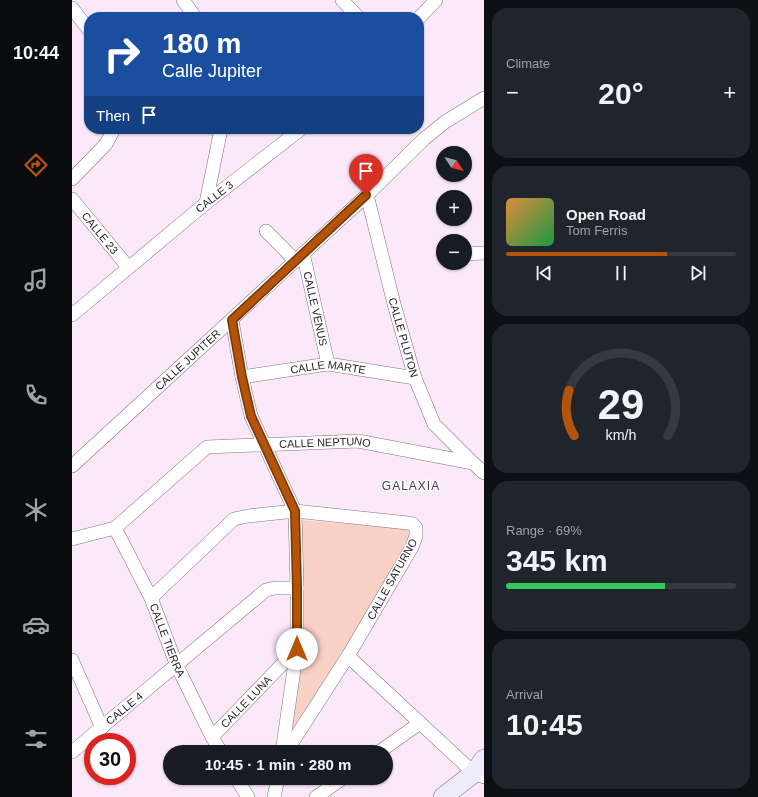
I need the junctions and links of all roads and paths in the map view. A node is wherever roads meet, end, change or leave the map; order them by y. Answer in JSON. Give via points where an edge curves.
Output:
{"nodes":[{"id":1,"x":182,"y":0,"type":"edge"},
{"id":2,"x":342,"y":0,"type":"edge"},
{"id":3,"x":436,"y":0,"type":"edge"},
{"id":4,"x":72,"y":8,"type":"edge"},
{"id":5,"x":191,"y":12,"type":"edge"},
{"id":6,"x":353,"y":12,"type":"edge"},
{"id":7,"x":424,"y":13,"type":"edge"},
{"id":8,"x":84,"y":24,"type":"edge"},
{"id":9,"x":484,"y":98,"type":"edge"},
{"id":10,"x":111,"y":134,"type":"edge"},
{"id":11,"x":220,"y":134,"type":"edge"},
{"id":12,"x":295,"y":134,"type":"edge"},
{"id":13,"x":73,"y":176,"type":"edge"},
{"id":14,"x":366,"y":195,"type":"junction"},
{"id":15,"x":72,"y":199,"type":"edge"},
{"id":16,"x":206,"y":203,"type":"junction"},
{"id":17,"x":266,"y":231,"type":"dead end"},
{"id":18,"x":484,"y":253,"type":"edge"},
{"id":19,"x":472,"y":254,"type":"edge"},
{"id":20,"x":300,"y":257,"type":"junction"},
{"id":21,"x":128,"y":267,"type":"junction"},
{"id":22,"x":72,"y":315,"type":"edge"},
{"id":23,"x":232,"y":320,"type":"junction"},
{"id":24,"x":328,"y":364,"type":"junction"},
{"id":25,"x":242,"y":377,"type":"junction"},
{"id":26,"x":415,"y":378,"type":"junction"},
{"id":27,"x":265,"y":445,"type":"junction"},
{"id":28,"x":473,"y":463,"type":"junction"},
{"id":29,"x":72,"y":466,"type":"edge"},
{"id":30,"x":484,"y":473,"type":"edge"},
{"id":31,"x":295,"y":511,"type":"junction"},
{"id":32,"x":115,"y":528,"type":"junction"},
{"id":33,"x":72,"y":539,"type":"edge"},
{"id":34,"x":297,"y":588,"type":"junction"},
{"id":35,"x":151,"y":598,"type":"junction"},
{"id":36,"x":297,"y":649,"type":"junction"},
{"id":37,"x":348,"y":656,"type":"junction"},
{"id":38,"x":72,"y":660,"type":"edge"},
{"id":39,"x":177,"y":666,"type":"junction"},
{"id":40,"x":420,"y":723,"type":"junction"},
{"id":41,"x":102,"y":728,"type":"junction"},
{"id":42,"x":212,"y":737,"type":"junction"},
{"id":43,"x":217,"y":745,"type":"edge"},
{"id":44,"x":283,"y":745,"type":"edge"},
{"id":45,"x":291,"y":745,"type":"edge"},
{"id":46,"x":389,"y":745,"type":"edge"},
{"id":47,"x":72,"y":752,"type":"edge"},
{"id":48,"x":481,"y":770,"type":"edge"},
{"id":49,"x":240,"y":785,"type":"edge"},
{"id":50,"x":277,"y":785,"type":"edge"},
{"id":51,"x":333,"y":785,"type":"edge"},
{"id":52,"x":248,"y":797,"type":"edge"},
{"id":53,"x":274,"y":797,"type":"edge"},
{"id":54,"x":316,"y":797,"type":"edge"},
{"id":55,"x":443,"y":797,"type":"edge"}],
"edges":[{"from":1,"to":5,"type":"street"},
{"from":2,"to":6,"type":"street"},
{"from":3,"to":7,"type":"street"},
{"from":4,"to":8,"type":"street"},
{"from":9,"to":14,"type":"street","name":"CALLE JUPITER","via":[[445,122],[424,139]]},
{"from":10,"to":13,"type":"street","via":[[106,144]]},
{"from":11,"to":16,"type":"street"},
{"from":12,"to":16,"type":"street","name":"CALLE 3"},
{"from":14,"to":20,"type":"street","name":"CALLE JUPITER"},
{"from":14,"to":26,"type":"street","name":"CALLE PLUTON"},
{"from":15,"to":21,"type":"street","name":"CALLE 23"},
{"from":16,"to":21,"type":"street","name":"CALLE 3"},
{"from":17,"to":20,"type":"street","name":"CALLE VENUS"},
{"from":18,"to":19,"type":"street"},
{"from":20,"to":23,"type":"street","name":"CALLE JUPITER"},
{"from":20,"to":24,"type":"street","name":"CALLE VENUS"},
{"from":21,"to":22,"type":"street","name":"CALLE 3"},
{"from":23,"to":25,"type":"street"},
{"from":23,"to":29,"type":"street","name":"CALLE JUPITER"},
{"from":24,"to":25,"type":"street","name":"CALLE MARTE"},
{"from":24,"to":26,"type":"street","name":"CALLE MARTE"},
{"from":25,"to":27,"type":"street","via":[[251,416]]},
{"from":26,"to":28,"type":"street","name":"CALLE PLUTON","via":[[434,424]]},
{"from":27,"to":28,"type":"street","name":"CALLE NEPTUNO","via":[[358,441]]},
{"from":27,"to":31,"type":"street"},
{"from":27,"to":32,"type":"street","name":"CALLE NEPTUNO","via":[[207,447]]},
{"from":28,"to":30,"type":"street"},
{"from":31,"to":34,"type":"street"},
{"from":31,"to":35,"type":"street","name":"CALLE SATURNO","via":[[234,519]]},
{"from":31,"to":37,"type":"street","name":"CALLE SATURNO","via":[[408,523],[416,528],[412,546]]},
{"from":32,"to":33,"type":"street","name":"CALLE NEPTUNO"},
{"from":32,"to":35,"type":"street","name":"CALLE TIERRA"},
{"from":34,"to":36,"type":"street"},
{"from":34,"to":39,"type":"street","name":"CALLE 4","via":[[266,590]]},
{"from":35,"to":39,"type":"street","name":"CALLE TIERRA"},
{"from":36,"to":42,"type":"street","name":"CALLE LUNA"},
{"from":36,"to":44,"type":"street"},
{"from":37,"to":40,"type":"street"},
{"from":37,"to":45,"type":"street"},
{"from":38,"to":41,"type":"street"},
{"from":39,"to":41,"type":"street","name":"CALLE 4"},
{"from":39,"to":42,"type":"street","name":"CALLE TIERRA"},
{"from":40,"to":46,"type":"street"},
{"from":40,"to":48,"type":"street"},
{"from":41,"to":47,"type":"street","name":"CALLE 4"},
{"from":42,"to":43,"type":"street","name":"CALLE TIERRA"},
{"from":48,"to":55,"type":"street"},
{"from":49,"to":52,"type":"street"},
{"from":50,"to":53,"type":"street"},
{"from":51,"to":54,"type":"street"}]}
